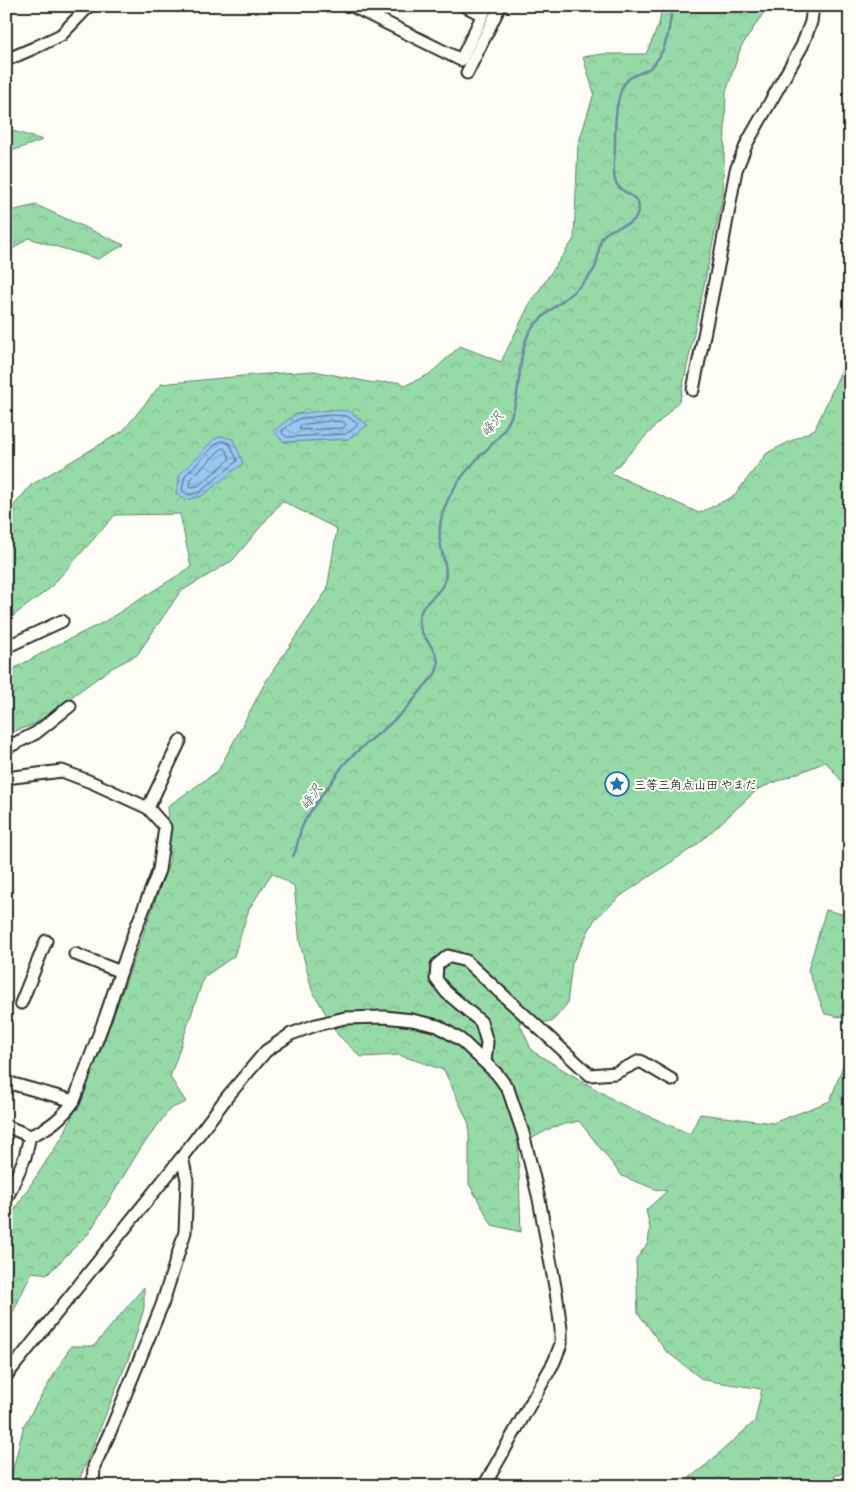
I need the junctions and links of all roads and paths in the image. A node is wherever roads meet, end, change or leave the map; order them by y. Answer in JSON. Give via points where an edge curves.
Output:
{"nodes":[{"id":1,"x":89,"y":6,"type":"edge"},
{"id":2,"x":352,"y":6,"type":"edge"},
{"id":3,"x":465,"y":6,"type":"edge"},
{"id":4,"x":500,"y":6,"type":"edge"},
{"id":5,"x":813,"y":6,"type":"edge"},
{"id":6,"x":485,"y":11,"type":"edge"},
{"id":7,"x":6,"y":60,"type":"edge"},
{"id":8,"x":467,"y":73,"type":"dead end"},
{"id":9,"x":693,"y":390,"type":"dead end"},
{"id":10,"x":62,"y":621,"type":"dead end"},
{"id":11,"x":6,"y":647,"type":"edge"},
{"id":12,"x":70,"y":706,"type":"dead end"},
{"id":13,"x":180,"y":741,"type":"dead end"},
{"id":14,"x":6,"y":748,"type":"edge"},
{"id":15,"x":6,"y":778,"type":"edge"},
{"id":16,"x":148,"y":808,"type":"junction"},
{"id":17,"x":46,"y":941,"type":"dead end"},
{"id":18,"x":75,"y":954,"type":"dead end"},
{"id":19,"x":121,"y":972,"type":"junction"},
{"id":20,"x":21,"y":1003,"type":"dead end"},
{"id":21,"x":485,"y":1062,"type":"junction"},
{"id":22,"x":672,"y":1080,"type":"dead end"},
{"id":23,"x":8,"y":1082,"type":"edge"},
{"id":24,"x":6,"y":1095,"type":"edge"},
{"id":25,"x":74,"y":1101,"type":"junction"},
{"id":26,"x":6,"y":1126,"type":"edge"},
{"id":27,"x":30,"y":1136,"type":"junction"},
{"id":28,"x":182,"y":1157,"type":"junction"},
{"id":29,"x":6,"y":1200,"type":"edge"},
{"id":30,"x":6,"y":1376,"type":"edge"},
{"id":31,"x":93,"y":1486,"type":"edge"},
{"id":32,"x":484,"y":1486,"type":"edge"}],
"edges":[{"from":1,"to":7,"type":"street","via":[[60,35]]},
{"from":2,"to":6,"type":"street","via":[[461,60]]},
{"from":3,"to":6,"type":"street"},
{"from":4,"to":8,"type":"street"},
{"from":5,"to":9,"type":"street","via":[[802,46],[736,170]]},
{"from":10,"to":11,"type":"street"},
{"from":12,"to":14,"type":"street","via":[[36,733]]},
{"from":13,"to":16,"type":"street"},
{"from":15,"to":16,"type":"street","via":[[62,771]]},
{"from":16,"to":19,"type":"street","via":[[165,827],[159,870]]},
{"from":17,"to":20,"type":"street"},
{"from":18,"to":19,"type":"street"},
{"from":19,"to":25,"type":"street"},
{"from":21,"to":22,"type":"street","via":[[487,1042],[481,1022],[446,992],[436,978],[437,965],[448,956],[466,961],[590,1075],[615,1073],[640,1061]]},
{"from":21,"to":28,"type":"street","via":[[462,1040],[438,1026],[412,1020],[345,1018],[316,1025],[291,1034],[266,1051]]},
{"from":21,"to":32,"type":"street","via":[[508,1089],[523,1133],[556,1292],[561,1344]]},
{"from":23,"to":24,"type":"street"},
{"from":23,"to":25,"type":"street"},
{"from":25,"to":27,"type":"street","via":[[67,1112],[44,1130]]},
{"from":26,"to":27,"type":"street"},
{"from":27,"to":29,"type":"street","via":[[25,1157]]},
{"from":28,"to":30,"type":"street"},
{"from":28,"to":31,"type":"street","via":[[188,1180],[185,1232],[162,1305],[94,1466]]}]}
